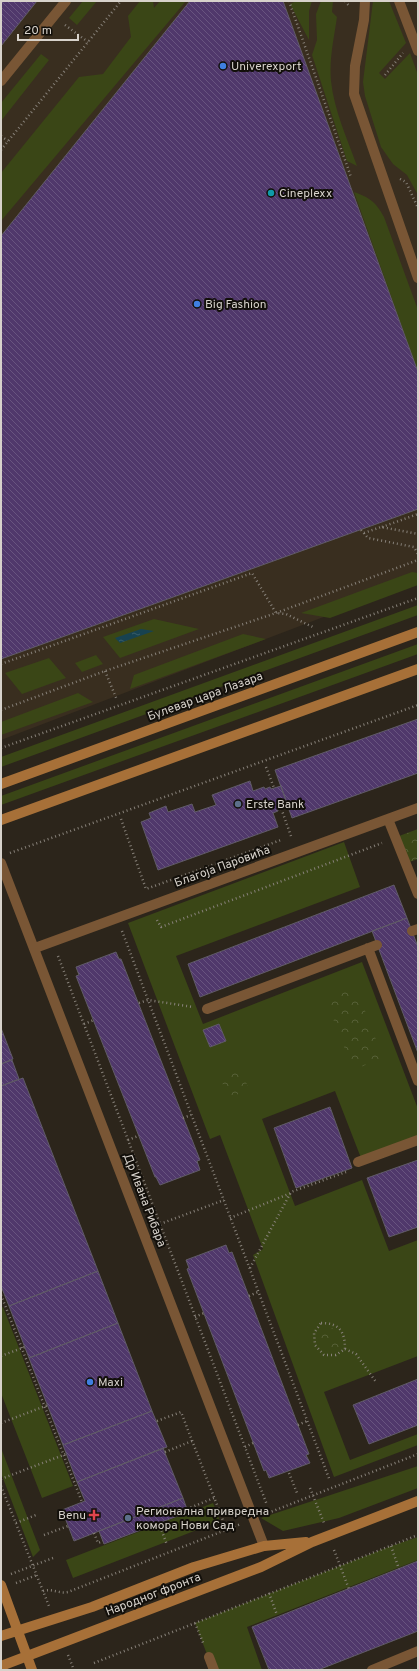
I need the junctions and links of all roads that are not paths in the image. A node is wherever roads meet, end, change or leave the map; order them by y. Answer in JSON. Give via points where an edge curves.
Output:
{"nodes":[{"id":1,"x":66,"y":1,"type":"edge"},
{"id":2,"x":365,"y":1,"type":"edge"},
{"id":3,"x":399,"y":1,"type":"edge"},
{"id":4,"x":418,"y":51,"type":"edge"},
{"id":5,"x":1,"y":81,"type":"edge"},
{"id":6,"x":418,"y":278,"type":"edge"},
{"id":7,"x":418,"y":632,"type":"edge"},
{"id":8,"x":418,"y":669,"type":"edge"},
{"id":9,"x":1,"y":784,"type":"edge"},
{"id":10,"x":418,"y":808,"type":"edge"},
{"id":11,"x":388,"y":819,"type":"junction"},
{"id":12,"x":1,"y":820,"type":"edge"},
{"id":13,"x":1,"y":863,"type":"edge"},
{"id":14,"x":418,"y":894,"type":"edge"},
{"id":15,"x":35,"y":948,"type":"junction"},
{"id":16,"x":207,"y":1009,"type":"road end"},
{"id":17,"x":418,"y":1081,"type":"edge"},
{"id":18,"x":418,"y":1140,"type":"edge"},
{"id":19,"x":354,"y":1166,"type":"road end"},
{"id":20,"x":418,"y":1501,"type":"edge"},
{"id":21,"x":312,"y":1542,"type":"junction"},
{"id":22,"x":264,"y":1546,"type":"junction"},
{"id":23,"x":2,"y":1587,"type":"edge"},
{"id":24,"x":18,"y":1631,"type":"junction"},
{"id":25,"x":1,"y":1636,"type":"edge"},
{"id":26,"x":418,"y":1651,"type":"edge"},
{"id":27,"x":27,"y":1656,"type":"junction"},
{"id":28,"x":209,"y":1657,"type":"road end"},
{"id":29,"x":1,"y":1666,"type":"edge"},
{"id":30,"x":32,"y":1670,"type":"edge"},
{"id":31,"x":214,"y":1670,"type":"edge"},
{"id":32,"x":372,"y":1670,"type":"edge"}],
"edges":[{"from":1,"to":5,"type":"street"},
{"from":2,"to":6,"type":"street","via":[[355,66],[354,94]]},
{"from":3,"to":4,"type":"street"},
{"from":7,"to":9,"type":"main road","name":"Булевар цара Лазара"},
{"from":8,"to":12,"type":"main road"},
{"from":10,"to":11,"type":"street","name":"Благоја Паровића"},
{"from":11,"to":14,"type":"street"},
{"from":11,"to":15,"type":"street","name":"Благоја Паровића"},
{"from":13,"to":15,"type":"street","name":"Др Ивана Рибара"},
{"from":15,"to":22,"type":"street","name":"Др Ивана Рибара"},
{"from":16,"to":17,"type":"street","via":[[372,947]]},
{"from":18,"to":19,"type":"street"},
{"from":20,"to":21,"type":"main road","name":"Народног фронта"},
{"from":21,"to":22,"type":"main road","name":"Народног фронта"},
{"from":21,"to":27,"type":"main road","name":"Народног фронта","via":[[261,1567]]},
{"from":22,"to":24,"type":"main road","name":"Народног фронта","via":[[194,1567],[92,1607]]},
{"from":23,"to":24,"type":"main road"},
{"from":24,"to":25,"type":"main road","name":"Народног фронта"},
{"from":24,"to":27,"type":"main road"},
{"from":26,"to":32,"type":"street"},
{"from":27,"to":29,"type":"main road","name":"Народног фронта"},
{"from":27,"to":30,"type":"main road"},
{"from":28,"to":31,"type":"street"}]}
